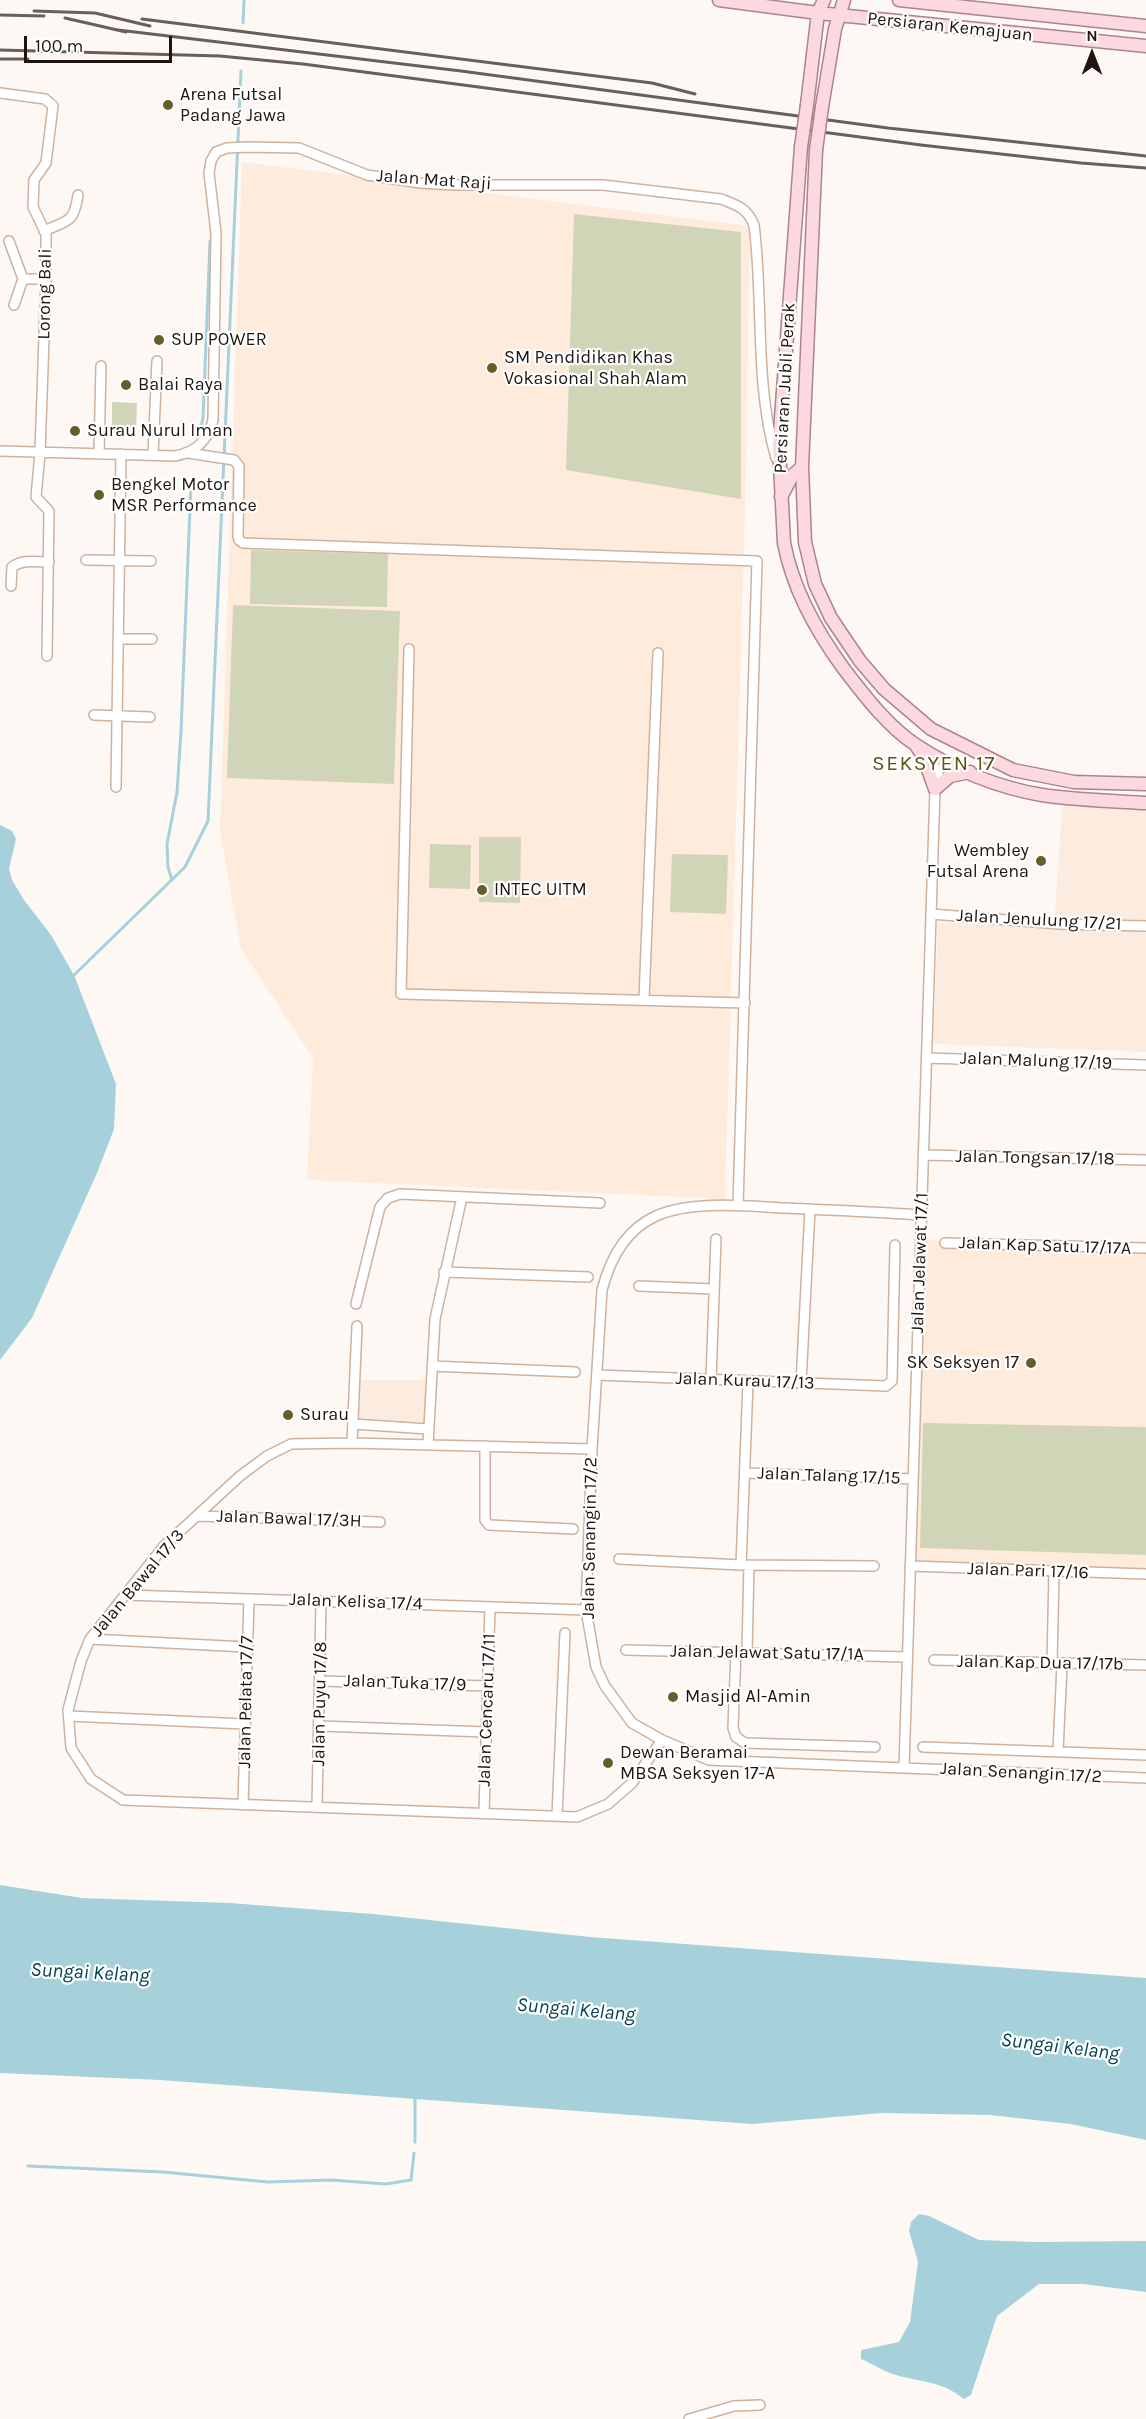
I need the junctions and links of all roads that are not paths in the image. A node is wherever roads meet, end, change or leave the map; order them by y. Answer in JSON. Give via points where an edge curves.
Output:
{"nodes":[{"id":1,"x":719,"y":0,"type":"edge"},
{"id":2,"x":824,"y":0,"type":"edge"},
{"id":3,"x":844,"y":0,"type":"edge"},
{"id":4,"x":899,"y":0,"type":"edge"},
{"id":5,"x":818,"y":13,"type":"junction"},
{"id":6,"x":839,"y":15,"type":"junction"},
{"id":7,"x":1146,"y":26,"type":"edge"},
{"id":8,"x":1146,"y":46,"type":"edge"},
{"id":9,"x":0,"y":93,"type":"edge"},
{"id":10,"x":78,"y":195,"type":"dead end"},
{"id":11,"x":44,"y":231,"type":"junction"},
{"id":12,"x":9,"y":241,"type":"dead end"},
{"id":13,"x":23,"y":279,"type":"junction"},
{"id":14,"x":46,"y":279,"type":"junction"},
{"id":15,"x":14,"y":305,"type":"dead end"},
{"id":16,"x":157,"y":361,"type":"dead end"},
{"id":17,"x":101,"y":366,"type":"dead end"},
{"id":18,"x":761,"y":384,"type":"junction"},
{"id":19,"x":783,"y":393,"type":"junction"},
{"id":20,"x":0,"y":452,"type":"edge"},
{"id":21,"x":40,"y":453,"type":"junction"},
{"id":22,"x":188,"y":453,"type":"junction"},
{"id":23,"x":99,"y":454,"type":"junction"},
{"id":24,"x":121,"y":454,"type":"junction"},
{"id":25,"x":153,"y":455,"type":"junction"},
{"id":26,"x":802,"y":467,"type":"junction"},
{"id":27,"x":780,"y":471,"type":"junction"},
{"id":28,"x":781,"y":498,"type":"junction"},
{"id":29,"x":86,"y":560,"type":"dead end"},
{"id":30,"x":120,"y":560,"type":"junction"},
{"id":31,"x":151,"y":561,"type":"dead end"},
{"id":32,"x":49,"y":562,"type":"junction"},
{"id":33,"x":11,"y":586,"type":"dead end"},
{"id":34,"x":119,"y":639,"type":"junction"},
{"id":35,"x":152,"y":639,"type":"dead end"},
{"id":36,"x":409,"y":649,"type":"dead end"},
{"id":37,"x":658,"y":653,"type":"dead end"},
{"id":38,"x":47,"y":656,"type":"dead end"},
{"id":39,"x":94,"y":715,"type":"dead end"},
{"id":40,"x":117,"y":716,"type":"junction"},
{"id":41,"x":150,"y":717,"type":"dead end"},
{"id":42,"x":932,"y":729,"type":"junction"},
{"id":43,"x":915,"y":745,"type":"junction"},
{"id":44,"x":941,"y":759,"type":"junction"},
{"id":45,"x":971,"y":772,"type":"junction"},
{"id":46,"x":1146,"y":784,"type":"edge"},
{"id":47,"x":116,"y":787,"type":"dead end"},
{"id":48,"x":935,"y":789,"type":"junction"},
{"id":49,"x":1146,"y":803,"type":"edge"},
{"id":50,"x":932,"y":914,"type":"junction"},
{"id":51,"x":1146,"y":926,"type":"edge"},
{"id":52,"x":644,"y":999,"type":"junction"},
{"id":53,"x":745,"y":1003,"type":"junction"},
{"id":54,"x":927,"y":1058,"type":"junction"},
{"id":55,"x":1146,"y":1065,"type":"edge"},
{"id":56,"x":924,"y":1155,"type":"junction"},
{"id":57,"x":1146,"y":1160,"type":"edge"},
{"id":58,"x":462,"y":1197,"type":"junction"},
{"id":59,"x":600,"y":1203,"type":"dead end"},
{"id":60,"x":738,"y":1206,"type":"junction"},
{"id":61,"x":810,"y":1209,"type":"junction"},
{"id":62,"x":922,"y":1215,"type":"junction"},
{"id":63,"x":716,"y":1239,"type":"dead end"},
{"id":64,"x":945,"y":1243,"type":"dead end"},
{"id":65,"x":895,"y":1245,"type":"dead end"},
{"id":66,"x":1146,"y":1248,"type":"edge"},
{"id":67,"x":444,"y":1272,"type":"junction"},
{"id":68,"x":588,"y":1277,"type":"dead end"},
{"id":69,"x":639,"y":1286,"type":"dead end"},
{"id":70,"x":714,"y":1289,"type":"junction"},
{"id":71,"x":356,"y":1304,"type":"dead end"},
{"id":72,"x":357,"y":1326,"type":"dead end"},
{"id":73,"x":432,"y":1366,"type":"junction"},
{"id":74,"x":575,"y":1372,"type":"dead end"},
{"id":75,"x":597,"y":1375,"type":"junction"},
{"id":76,"x":711,"y":1380,"type":"junction"},
{"id":77,"x":748,"y":1382,"type":"junction"},
{"id":78,"x":801,"y":1383,"type":"junction"},
{"id":79,"x":353,"y":1424,"type":"junction"},
{"id":80,"x":428,"y":1429,"type":"junction"},
{"id":81,"x":352,"y":1443,"type":"junction"},
{"id":82,"x":428,"y":1445,"type":"junction"},
{"id":83,"x":485,"y":1446,"type":"junction"},
{"id":84,"x":592,"y":1449,"type":"junction"},
{"id":85,"x":746,"y":1473,"type":"junction"},
{"id":86,"x":913,"y":1479,"type":"junction"},
{"id":87,"x":197,"y":1516,"type":"junction"},
{"id":88,"x":380,"y":1522,"type":"dead end"},
{"id":89,"x":573,"y":1529,"type":"dead end"},
{"id":90,"x":619,"y":1559,"type":"dead end"},
{"id":91,"x":745,"y":1565,"type":"junction"},
{"id":92,"x":874,"y":1566,"type":"dead end"},
{"id":93,"x":910,"y":1566,"type":"junction"},
{"id":94,"x":1054,"y":1572,"type":"junction"},
{"id":95,"x":1146,"y":1574,"type":"edge"},
{"id":96,"x":126,"y":1594,"type":"junction"},
{"id":97,"x":249,"y":1599,"type":"junction"},
{"id":98,"x":321,"y":1601,"type":"junction"},
{"id":99,"x":490,"y":1606,"type":"junction"},
{"id":100,"x":586,"y":1610,"type":"junction"},
{"id":101,"x":565,"y":1633,"type":"dead end"},
{"id":102,"x":90,"y":1639,"type":"junction"},
{"id":103,"x":246,"y":1647,"type":"junction"},
{"id":104,"x":626,"y":1650,"type":"dead end"},
{"id":105,"x":736,"y":1652,"type":"junction"},
{"id":106,"x":747,"y":1652,"type":"junction"},
{"id":107,"x":907,"y":1657,"type":"junction"},
{"id":108,"x":934,"y":1660,"type":"dead end"},
{"id":109,"x":1057,"y":1665,"type":"junction"},
{"id":110,"x":1146,"y":1665,"type":"edge"},
{"id":111,"x":321,"y":1681,"type":"junction"},
{"id":112,"x":488,"y":1686,"type":"junction"},
{"id":113,"x":69,"y":1716,"type":"junction"},
{"id":114,"x":245,"y":1724,"type":"junction"},
{"id":115,"x":320,"y":1726,"type":"junction"},
{"id":116,"x":486,"y":1732,"type":"junction"},
{"id":117,"x":662,"y":1740,"type":"junction"},
{"id":118,"x":875,"y":1747,"type":"dead end"},
{"id":119,"x":923,"y":1747,"type":"dead end"},
{"id":120,"x":1058,"y":1752,"type":"junction"},
{"id":121,"x":1146,"y":1755,"type":"edge"},
{"id":122,"x":904,"y":1768,"type":"junction"},
{"id":123,"x":1146,"y":1779,"type":"edge"},
{"id":124,"x":243,"y":1805,"type":"junction"},
{"id":125,"x":317,"y":1807,"type":"junction"},
{"id":126,"x":484,"y":1813,"type":"junction"},
{"id":127,"x":557,"y":1816,"type":"junction"},
{"id":128,"x":760,"y":2405,"type":"dead end"},
{"id":129,"x":689,"y":2419,"type":"edge"}],
"edges":[{"from":1,"to":5,"type":"main road","name":"Persiaran Kemajuan"},
{"from":2,"to":5,"type":"main road","name":"Persiaran Jubli Perak"},
{"from":3,"to":6,"type":"main road","name":"Persiaran Jubli Perak"},
{"from":4,"to":7,"type":"main road","name":"Persiaran Kemajuan"},
{"from":5,"to":6,"type":"main road","name":"Persiaran Kemajuan"},
{"from":5,"to":19,"type":"main road","name":"Persiaran Jubli Perak","bridge":true,"via":[[801,147]]},
{"from":6,"to":8,"type":"main road","name":"Persiaran Kemajuan"},
{"from":6,"to":26,"type":"main road","name":"Persiaran Jubli Perak","bridge":true,"via":[[816,150]]},
{"from":9,"to":11,"type":"street","name":"Lorong Bali","via":[[45,99],[53,106],[46,164],[34,180],[33,207]]},
{"from":10,"to":11,"type":"street","via":[[76,214]]},
{"from":11,"to":14,"type":"street","name":"Lorong Bali"},
{"from":12,"to":13,"type":"street"},
{"from":13,"to":14,"type":"street"},
{"from":13,"to":15,"type":"street"},
{"from":14,"to":21,"type":"street","name":"Lorong Bali"},
{"from":16,"to":25,"type":"street"},
{"from":17,"to":23,"type":"street"},
{"from":18,"to":19,"type":"street","via":[[775,396]]},
{"from":18,"to":22,"type":"street","name":"Jalan Mat Raji","via":[[754,225],[749,213],[738,205],[721,199],[603,185],[420,183],[367,175],[299,148],[227,148],[216,152],[210,173],[216,233],[213,420],[205,440]]},
{"from":18,"to":27,"type":"street","name":"Jalan Mat Raji"},
{"from":19,"to":27,"type":"main road","name":"Persiaran Jubli Perak"},
{"from":20,"to":21,"type":"street"},
{"from":21,"to":23,"type":"street"},
{"from":21,"to":32,"type":"street","name":"Lorong Bali","via":[[36,497],[49,511]]},
{"from":22,"to":25,"type":"street"},
{"from":22,"to":53,"type":"street","via":[[234,460],[239,466],[238,540],[243,543],[757,561]]},
{"from":23,"to":24,"type":"street"},
{"from":24,"to":25,"type":"street"},
{"from":24,"to":30,"type":"street"},
{"from":26,"to":28,"type":"main road","via":[[792,476]]},
{"from":26,"to":42,"type":"main road","name":"Persiaran Jubli Perak","via":[[805,542],[816,584],[831,618],[878,682]]},
{"from":27,"to":28,"type":"main road","name":"Persiaran Jubli Perak"},
{"from":28,"to":43,"type":"main road","name":"Persiaran Jubli Perak","via":[[787,559],[815,627],[858,687]]},
{"from":29,"to":30,"type":"street"},
{"from":30,"to":31,"type":"street"},
{"from":30,"to":34,"type":"street"},
{"from":32,"to":33,"type":"street","via":[[15,564]]},
{"from":32,"to":38,"type":"street","name":"Lorong Bali"},
{"from":34,"to":35,"type":"street"},
{"from":34,"to":40,"type":"street"},
{"from":36,"to":52,"type":"street","via":[[401,994]]},
{"from":37,"to":52,"type":"street"},
{"from":39,"to":40,"type":"street"},
{"from":40,"to":41,"type":"street"},
{"from":40,"to":47,"type":"street"},
{"from":42,"to":44,"type":"main road"},
{"from":42,"to":46,"type":"main road","name":"Persiaran Jubli Perak","via":[[1013,770],[1074,782]]},
{"from":43,"to":44,"type":"main road","name":"Persiaran Jubli Perak"},
{"from":43,"to":48,"type":"main road"},
{"from":44,"to":45,"type":"main road","name":"Persiaran Jubli Perak"},
{"from":44,"to":48,"type":"street","name":"Jalan Jelawat 17/1"},
{"from":45,"to":48,"type":"main road","via":[[950,776]]},
{"from":45,"to":49,"type":"main road","name":"Persiaran Jubli Perak","via":[[1041,795]]},
{"from":48,"to":50,"type":"street","name":"Jalan Jelawat 17/1"},
{"from":50,"to":51,"type":"street","name":"Jalan Jenulung 17/21"},
{"from":50,"to":54,"type":"street","name":"Jalan Jelawat 17/1"},
{"from":52,"to":53,"type":"street"},
{"from":53,"to":60,"type":"street"},
{"from":54,"to":55,"type":"street","name":"Jalan Malung 17/19"},
{"from":54,"to":56,"type":"street","name":"Jalan Jelawat 17/1"},
{"from":56,"to":57,"type":"street","name":"Jalan Tongsan 17/18"},
{"from":56,"to":62,"type":"street","name":"Jalan Jelawat 17/1"},
{"from":58,"to":59,"type":"street"},
{"from":58,"to":67,"type":"street"},
{"from":58,"to":71,"type":"street","via":[[400,1194],[388,1198],[380,1208]]},
{"from":60,"to":61,"type":"street","name":"Jalan Senangin 17/2"},
{"from":60,"to":75,"type":"street","name":"Jalan Senangin 17/2","via":[[705,1205],[657,1215],[619,1247],[608,1266],[602,1290]]},
{"from":61,"to":62,"type":"street","name":"Jalan Senangin 17/2"},
{"from":61,"to":78,"type":"street"},
{"from":62,"to":86,"type":"street","name":"Jalan Jelawat 17/1"},
{"from":63,"to":70,"type":"street"},
{"from":64,"to":66,"type":"street","name":"Jalan Kap Satu 17/17A"},
{"from":65,"to":78,"type":"street","name":"Jalan Kurau 17/13","via":[[892,1381],[886,1386]]},
{"from":67,"to":68,"type":"street"},
{"from":67,"to":73,"type":"street"},
{"from":69,"to":70,"type":"street"},
{"from":70,"to":76,"type":"street"},
{"from":72,"to":79,"type":"street"},
{"from":73,"to":74,"type":"street"},
{"from":73,"to":80,"type":"street"},
{"from":75,"to":76,"type":"street","name":"Jalan Kurau 17/13"},
{"from":75,"to":84,"type":"street","name":"Jalan Senangin 17/2"},
{"from":76,"to":77,"type":"street","name":"Jalan Kurau 17/13"},
{"from":77,"to":78,"type":"street","name":"Jalan Kurau 17/13"},
{"from":77,"to":85,"type":"street"},
{"from":79,"to":80,"type":"street"},
{"from":79,"to":81,"type":"street"},
{"from":80,"to":82,"type":"street"},
{"from":81,"to":82,"type":"street","name":"Jalan Bawal 17/3"},
{"from":81,"to":87,"type":"street","name":"Jalan Bawal 17/3","via":[[291,1444],[240,1476]]},
{"from":82,"to":83,"type":"street","name":"Jalan Bawal 17/3"},
{"from":83,"to":84,"type":"street","name":"Jalan Bawal 17/3"},
{"from":83,"to":89,"type":"street","via":[[485,1520],[489,1525]]},
{"from":84,"to":100,"type":"street","name":"Jalan Senangin 17/2"},
{"from":85,"to":86,"type":"street","name":"Jalan Talang 17/15"},
{"from":85,"to":91,"type":"street"},
{"from":86,"to":93,"type":"street","name":"Jalan Jelawat 17/1"},
{"from":87,"to":88,"type":"street","name":"Jalan Bawal 17/3H"},
{"from":87,"to":96,"type":"street","name":"Jalan Bawal 17/3","via":[[164,1546]]},
{"from":90,"to":91,"type":"street"},
{"from":91,"to":92,"type":"street"},
{"from":91,"to":106,"type":"street"},
{"from":93,"to":94,"type":"street","name":"Jalan Pari 17/16"},
{"from":93,"to":107,"type":"street","name":"Jalan Jelawat 17/1"},
{"from":94,"to":95,"type":"street","name":"Jalan Pari 17/16"},
{"from":94,"to":109,"type":"street"},
{"from":96,"to":97,"type":"street","name":"Jalan Kelisa 17/4"},
{"from":96,"to":102,"type":"street","name":"Jalan Bawal 17/3"},
{"from":97,"to":98,"type":"street","name":"Jalan Kelisa 17/4"},
{"from":97,"to":103,"type":"street","name":"Jalan Pelata 17/7"},
{"from":98,"to":99,"type":"street","name":"Jalan Kelisa 17/4"},
{"from":98,"to":111,"type":"street","name":"Jalan Puyu 17/8"},
{"from":99,"to":100,"type":"street","name":"Jalan Kelisa 17/4"},
{"from":99,"to":112,"type":"street","name":"Jalan Cencaru 17/11"},
{"from":100,"to":117,"type":"street","name":"Jalan Senangin 17/2","via":[[596,1667],[605,1686],[632,1723]]},
{"from":101,"to":127,"type":"street"},
{"from":102,"to":103,"type":"street"},
{"from":102,"to":113,"type":"street","name":"Jalan Bawal 17/3"},
{"from":103,"to":114,"type":"street","name":"Jalan Pelata 17/7"},
{"from":104,"to":105,"type":"street","name":"Jalan Jelawat Satu 17/1A"},
{"from":105,"to":106,"type":"street","name":"Jalan Jelawat Satu 17/1A"},
{"from":105,"to":118,"type":"street","via":[[736,1737],[745,1743]]},
{"from":106,"to":107,"type":"street","name":"Jalan Jelawat Satu 17/1A"},
{"from":107,"to":122,"type":"street","name":"Jalan Jelawat 17/1"},
{"from":108,"to":109,"type":"street","name":"Jalan Kap Dua 17/17b"},
{"from":109,"to":110,"type":"street","name":"Jalan Kap Dua 17/17b"},
{"from":109,"to":120,"type":"street"},
{"from":111,"to":112,"type":"street","name":"Jalan Tuka 17/9"},
{"from":111,"to":115,"type":"street","name":"Jalan Puyu 17/8"},
{"from":112,"to":116,"type":"street","name":"Jalan Cencaru 17/11"},
{"from":113,"to":114,"type":"street"},
{"from":113,"to":124,"type":"street","name":"Jalan Bawal 17/3","via":[[71,1748],[91,1779],[123,1800]]},
{"from":114,"to":124,"type":"street","name":"Jalan Pelata 17/7"},
{"from":115,"to":116,"type":"street"},
{"from":115,"to":125,"type":"street","name":"Jalan Puyu 17/8"},
{"from":116,"to":126,"type":"street","name":"Jalan Cencaru 17/11"},
{"from":117,"to":122,"type":"street","name":"Jalan Senangin 17/2","via":[[709,1760]]},
{"from":117,"to":127,"type":"street","name":"Jalan Bawal 17/3","via":[[632,1783],[608,1804],[577,1817]]},
{"from":119,"to":120,"type":"street"},
{"from":120,"to":121,"type":"street"},
{"from":122,"to":123,"type":"street","name":"Jalan Senangin 17/2"},
{"from":124,"to":125,"type":"street","name":"Jalan Bawal 17/3"},
{"from":125,"to":126,"type":"street","name":"Jalan Bawal 17/3"},
{"from":126,"to":127,"type":"street","name":"Jalan Bawal 17/3"},
{"from":128,"to":129,"type":"street","via":[[734,2406]]}]}
